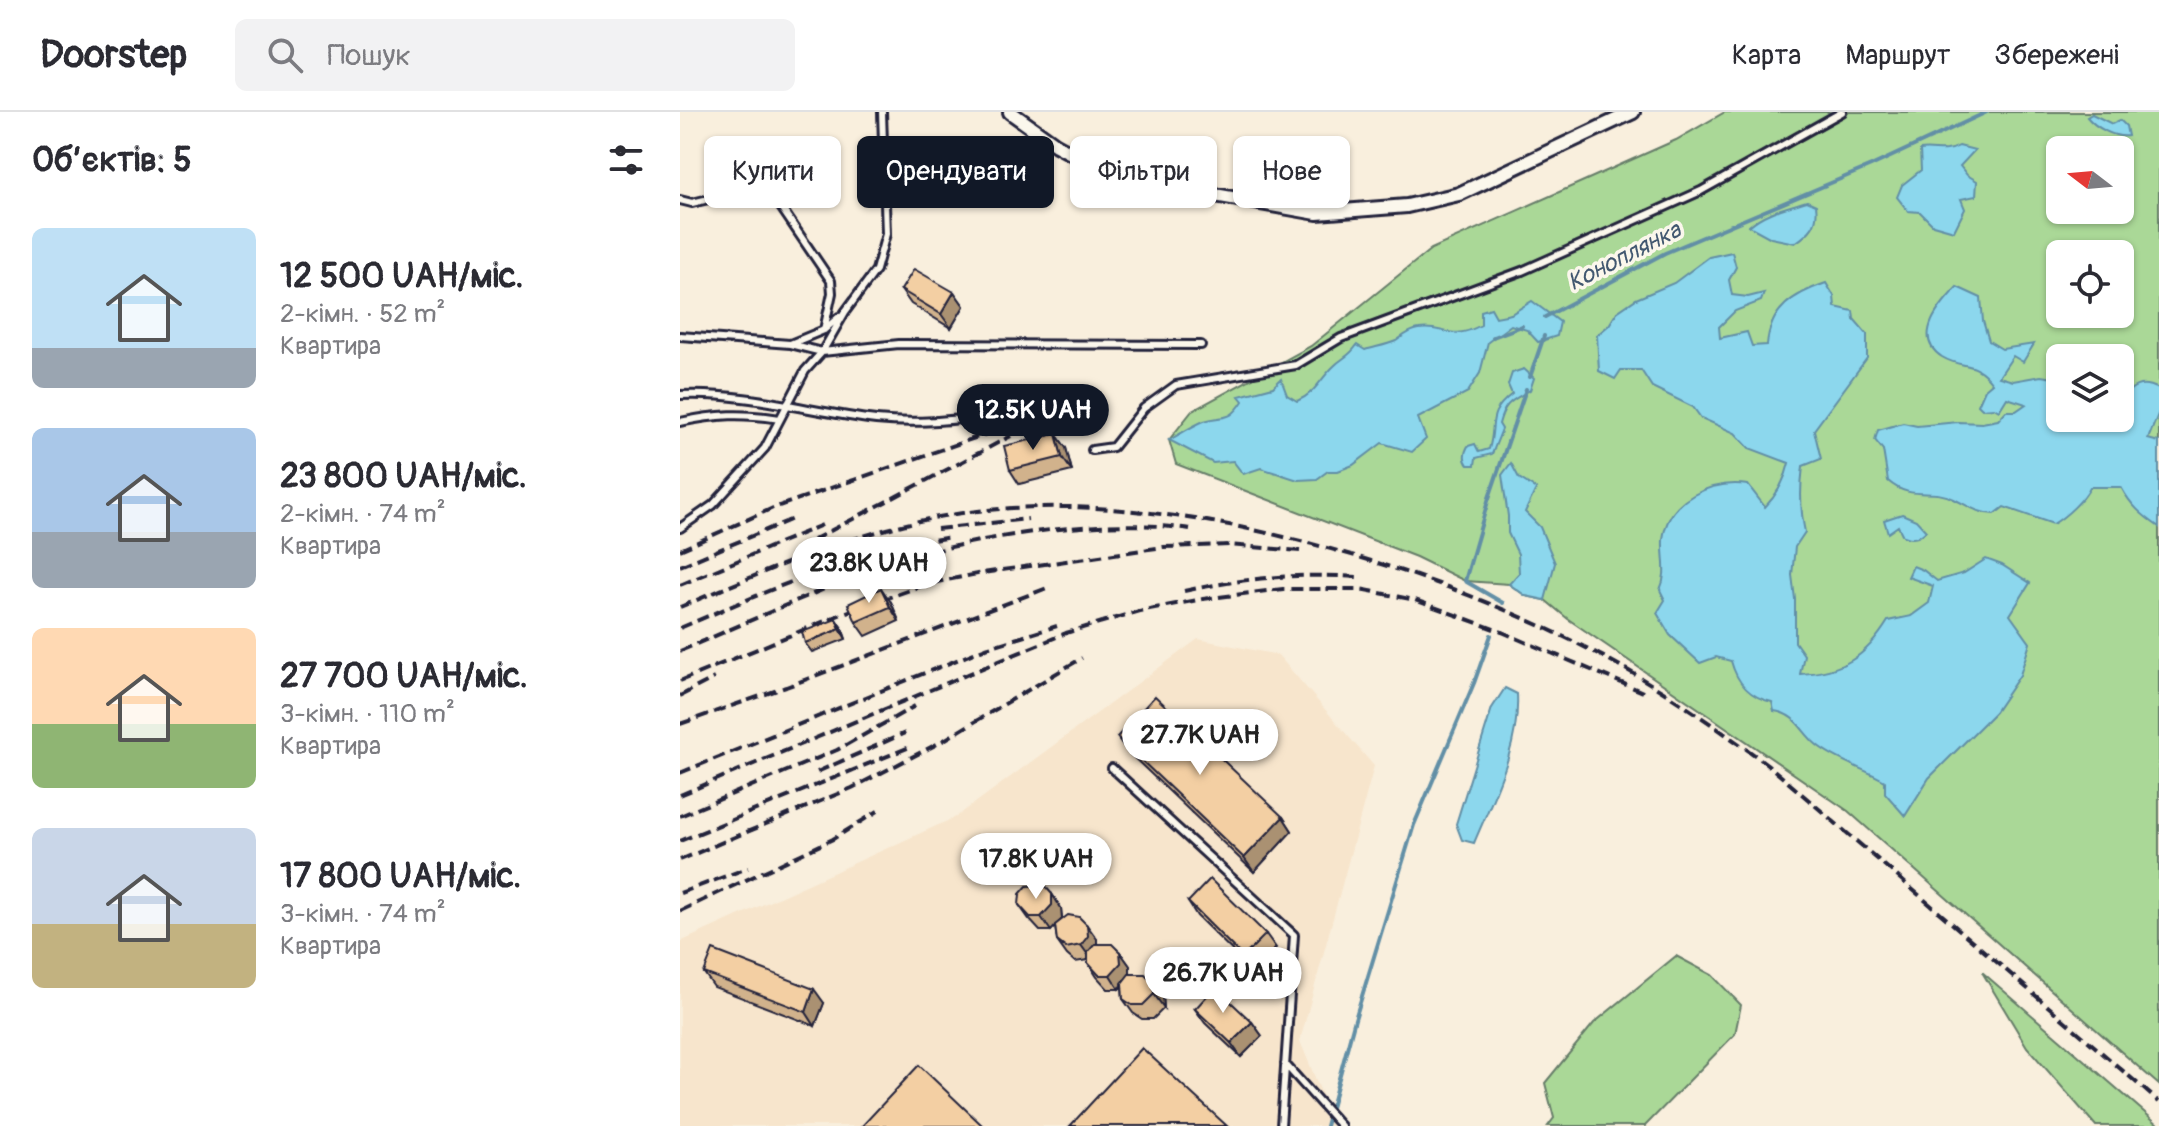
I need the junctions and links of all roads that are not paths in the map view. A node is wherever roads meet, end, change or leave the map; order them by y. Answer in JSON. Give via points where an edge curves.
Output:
{"nodes":[{"id":1,"x":882,"y":112,"type":"edge"},
{"id":2,"x":1010,"y":112,"type":"edge"},
{"id":3,"x":1633,"y":112,"type":"edge"},
{"id":4,"x":1842,"y":112,"type":"edge"},
{"id":5,"x":680,"y":200,"type":"edge"},
{"id":6,"x":845,"y":312,"type":"junction"},
{"id":7,"x":824,"y":330,"type":"junction"},
{"id":8,"x":680,"y":336,"type":"edge"},
{"id":9,"x":790,"y":344,"type":"junction"},
{"id":10,"x":1201,"y":345,"type":"dead end"},
{"id":11,"x":822,"y":352,"type":"junction"},
{"id":12,"x":680,"y":395,"type":"edge"},
{"id":13,"x":787,"y":404,"type":"junction"},
{"id":14,"x":1042,"y":412,"type":"dead end"},
{"id":15,"x":780,"y":419,"type":"junction"},
{"id":16,"x":680,"y":422,"type":"edge"},
{"id":17,"x":1092,"y":450,"type":"dead end"},
{"id":18,"x":680,"y":528,"type":"edge"},
{"id":19,"x":1112,"y":768,"type":"dead end"},
{"id":20,"x":1285,"y":1064,"type":"junction"},
{"id":21,"x":1281,"y":1126,"type":"edge"},
{"id":22,"x":1341,"y":1126,"type":"edge"}],
"edges":[{"from":1,"to":6,"type":"lane","via":[[886,234],[876,270]]},
{"from":2,"to":3,"type":"street","via":[[1084,160],[1169,187],[1317,213],[1407,206],[1459,194]]},
{"from":4,"to":17,"type":"lane","via":[[1701,191],[1522,271],[1341,338],[1296,365],[1176,385],[1144,408],[1113,447]]},
{"from":5,"to":7,"type":"lane","via":[[692,203],[738,192],[776,200],[831,281]]},
{"from":6,"to":7,"type":"lane"},
{"from":6,"to":11,"type":"lane"},
{"from":7,"to":9,"type":"lane"},
{"from":8,"to":9,"type":"lane"},
{"from":9,"to":11,"type":"lane"},
{"from":10,"to":11,"type":"lane","via":[[899,344]]},
{"from":11,"to":13,"type":"lane"},
{"from":12,"to":13,"type":"lane","via":[[714,393]]},
{"from":13,"to":14,"type":"lane","via":[[916,424]]},
{"from":13,"to":15,"type":"lane"},
{"from":15,"to":16,"type":"lane","via":[[716,414]]},
{"from":15,"to":18,"type":"lane","via":[[765,448],[713,505]]},
{"from":19,"to":20,"type":"lane","via":[[1294,935]]},
{"from":20,"to":21,"type":"lane"},
{"from":20,"to":22,"type":"lane"}]}
